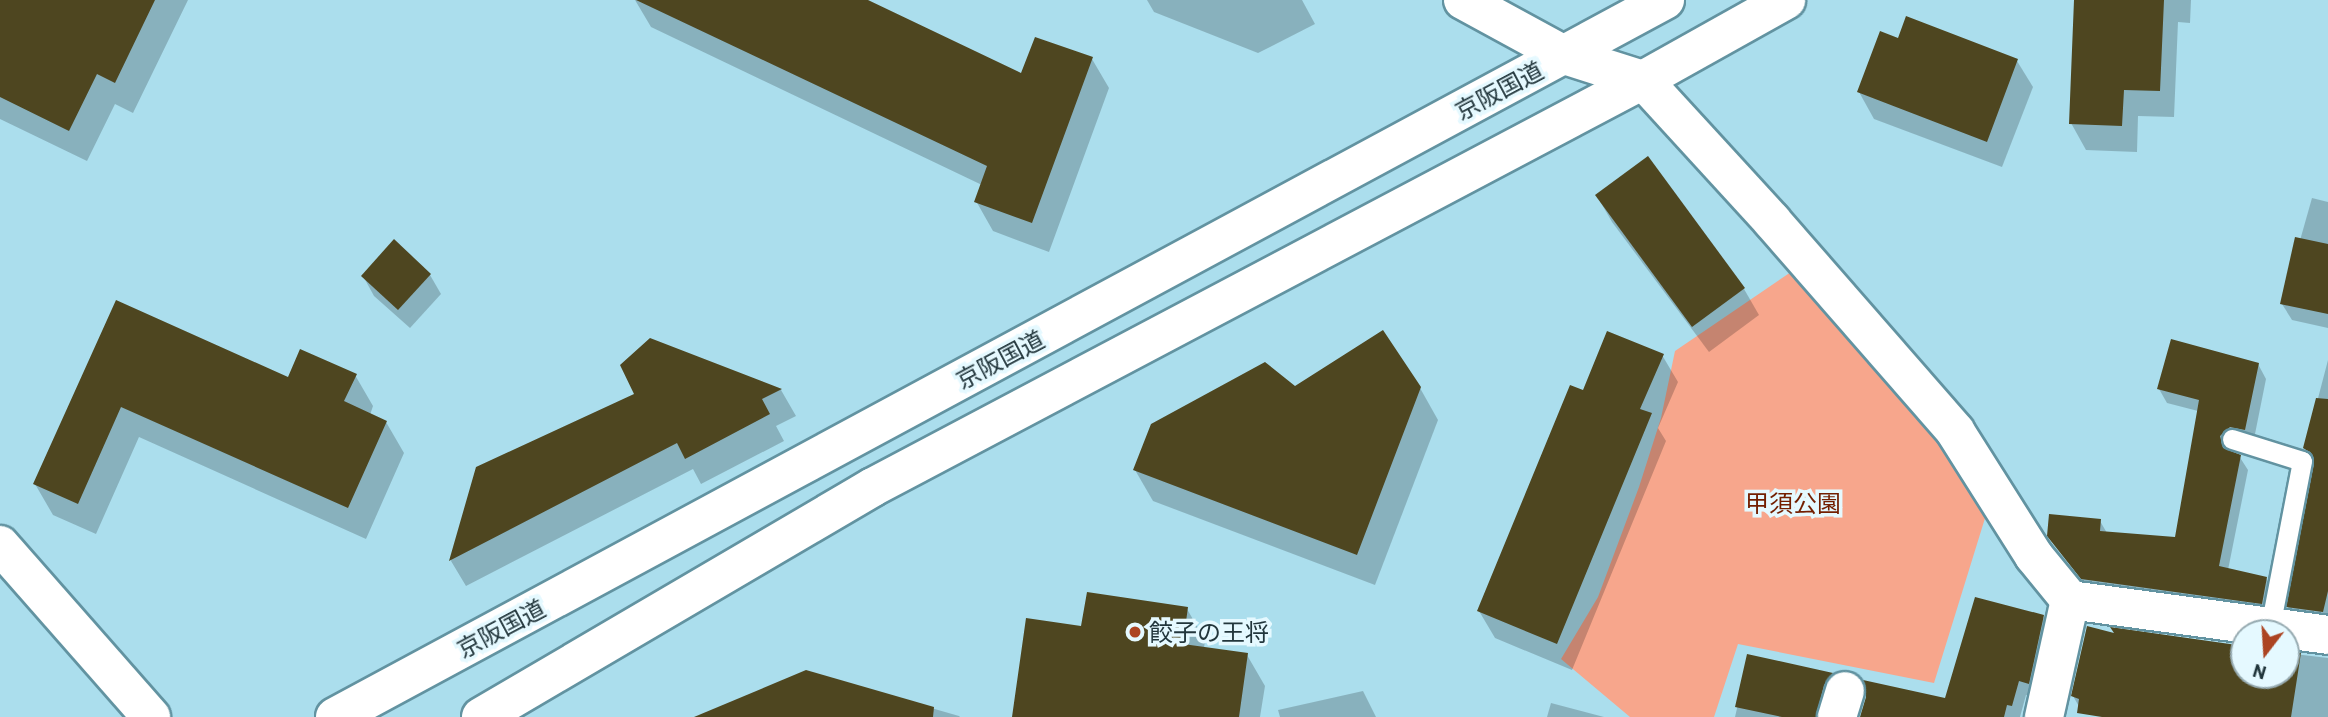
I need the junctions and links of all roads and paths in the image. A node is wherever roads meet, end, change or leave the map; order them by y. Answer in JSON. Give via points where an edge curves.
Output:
{"nodes":[{"id":1,"x":1463,"y":0,"type":"edge"},
{"id":2,"x":1665,"y":0,"type":"edge"},
{"id":3,"x":1786,"y":0,"type":"edge"},
{"id":4,"x":1564,"y":55,"type":"junction"},
{"id":5,"x":1643,"y":80,"type":"junction"},
{"id":6,"x":2232,"y":439,"type":"dead end"},
{"id":7,"x":0,"y":545,"type":"edge"},
{"id":8,"x":2070,"y":600,"type":"junction"},
{"id":9,"x":2272,"y":619,"type":"edge"},
{"id":10,"x":2230,"y":622,"type":"edge"},
{"id":11,"x":2300,"y":631,"type":"edge"},
{"id":12,"x":2328,"y":635,"type":"edge"},
{"id":13,"x":151,"y":717,"type":"edge"},
{"id":14,"x":335,"y":717,"type":"edge"},
{"id":15,"x":481,"y":717,"type":"edge"},
{"id":16,"x":2044,"y":717,"type":"edge"}],
"edges":[{"from":1,"to":4,"type":"main road"},
{"from":2,"to":4,"type":"main road","name":"京阪国道"},
{"from":3,"to":5,"type":"main road"},
{"from":4,"to":5,"type":"main road"},
{"from":4,"to":14,"type":"main road","name":"京阪国道"},
{"from":5,"to":8,"type":"main road","via":[[1955,431],[2034,556]]},
{"from":5,"to":15,"type":"main road","via":[[873,487]]},
{"from":6,"to":9,"type":"lane","via":[[2302,461]]},
{"from":7,"to":13,"type":"main road"},
{"from":8,"to":10,"type":"main road"},
{"from":8,"to":16,"type":"main road"},
{"from":11,"to":12,"type":"main road"}]}
